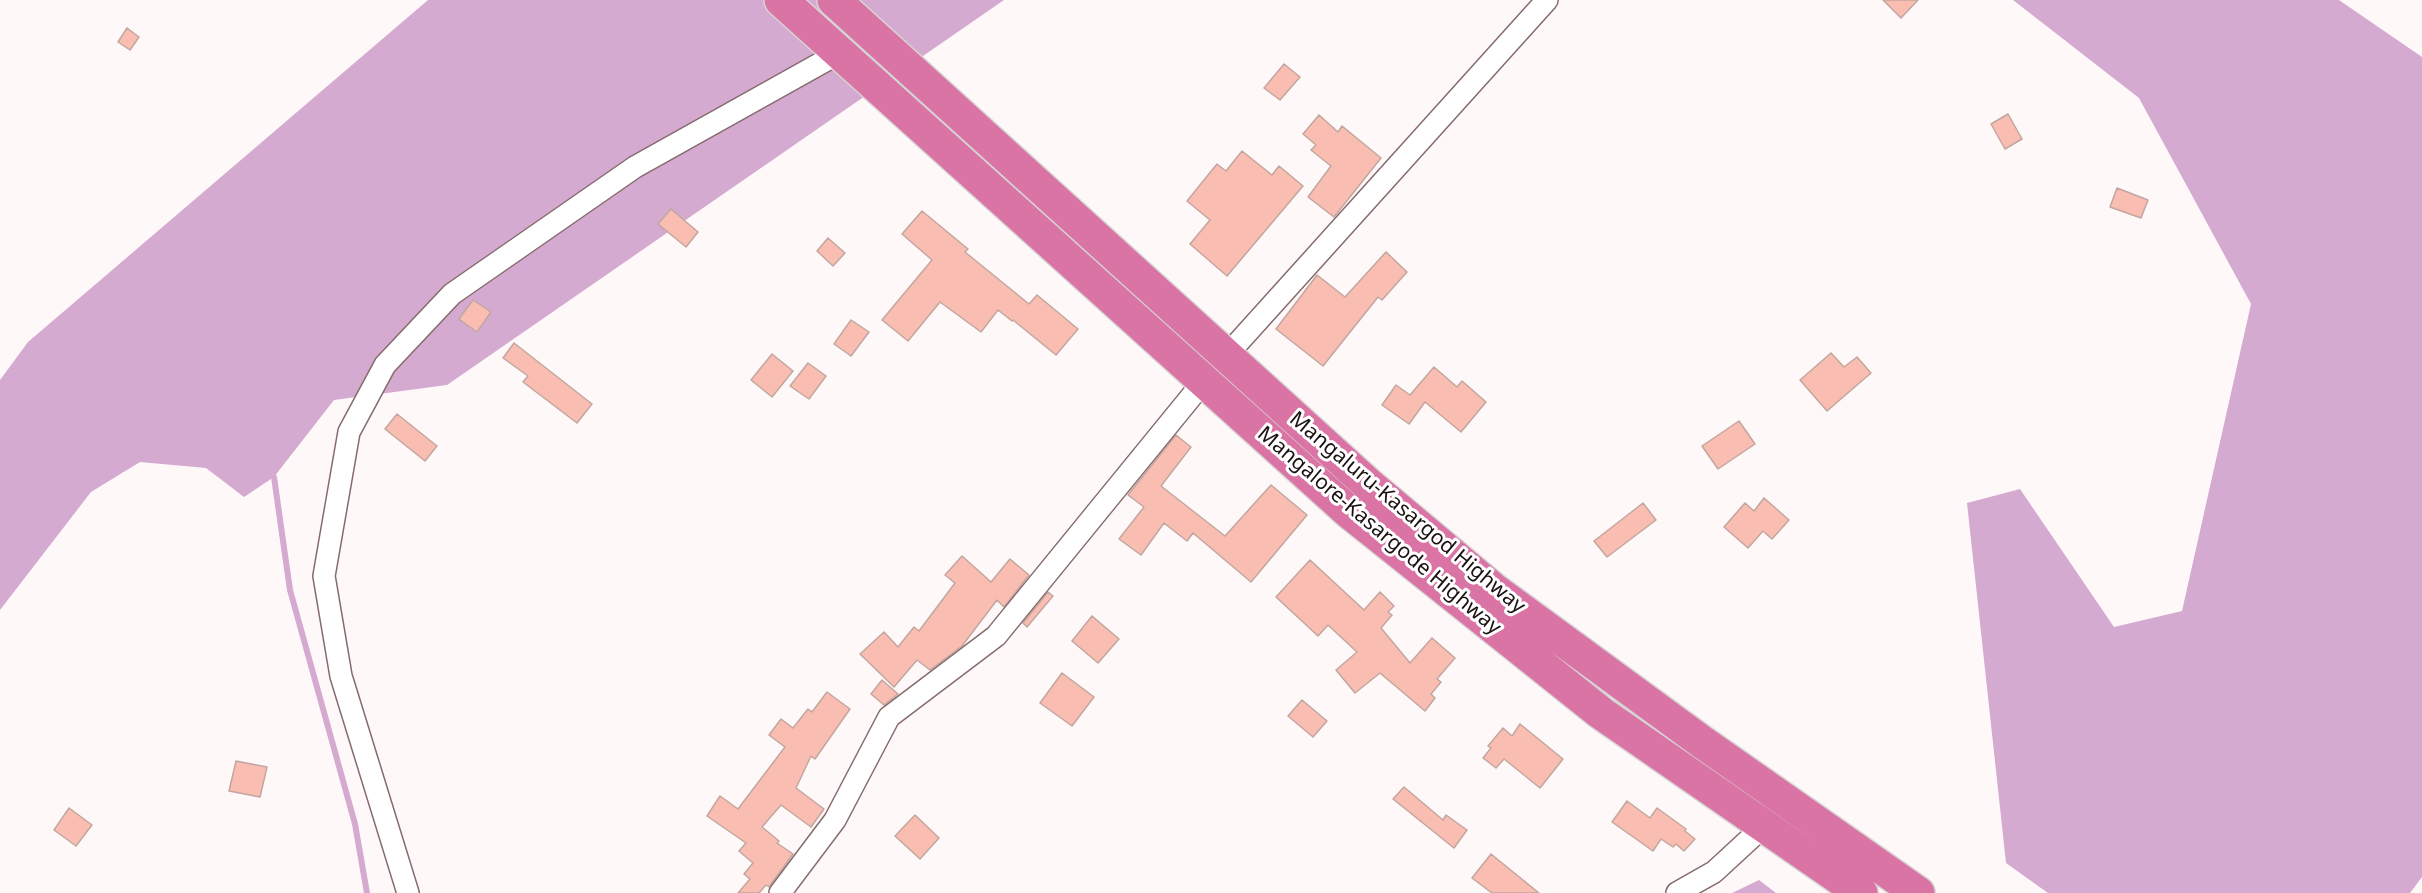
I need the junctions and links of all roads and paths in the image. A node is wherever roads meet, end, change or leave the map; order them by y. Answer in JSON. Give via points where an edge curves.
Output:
{"nodes":[{"id":1,"x":781,"y":0,"type":"edge"},
{"id":2,"x":834,"y":0,"type":"edge"},
{"id":3,"x":1547,"y":0,"type":"edge"},
{"id":4,"x":839,"y":53,"type":"junction"},
{"id":5,"x":1226,"y":356,"type":"junction"},
{"id":6,"x":1203,"y":381,"type":"junction"},
{"id":7,"x":1765,"y":825,"type":"junction"},
{"id":8,"x":408,"y":893,"type":"edge"},
{"id":9,"x":780,"y":893,"type":"edge"},
{"id":10,"x":1677,"y":893,"type":"edge"},
{"id":11,"x":1861,"y":893,"type":"edge"},
{"id":12,"x":1918,"y":893,"type":"edge"}],
"edges":[{"from":1,"to":4,"type":"highway","name":"Mangalore-Kasargode Highway"},
{"from":2,"to":5,"type":"highway","name":"Mangaluru-Kasargod Highway"},
{"from":3,"to":5,"type":"street"},
{"from":4,"to":6,"type":"highway","name":"Mangalore-Kasargode Highway"},
{"from":4,"to":8,"type":"street","via":[[635,167],[453,294],[385,364],[349,432],[324,576],[341,676]]},
{"from":5,"to":12,"type":"highway","name":"Mangaluru-Kasargod Highway","via":[[1369,485],[1493,589]]},
{"from":6,"to":7,"type":"highway","name":"Mangalore-Kasargode Highway","via":[[1348,511],[1601,713]]},
{"from":6,"to":9,"type":"street","via":[[996,636],[889,717],[835,820]]},
{"from":7,"to":10,"type":"street","via":[[1714,872]]},
{"from":7,"to":11,"type":"highway","name":"Mangalore-Kasargode Highway"}]}
